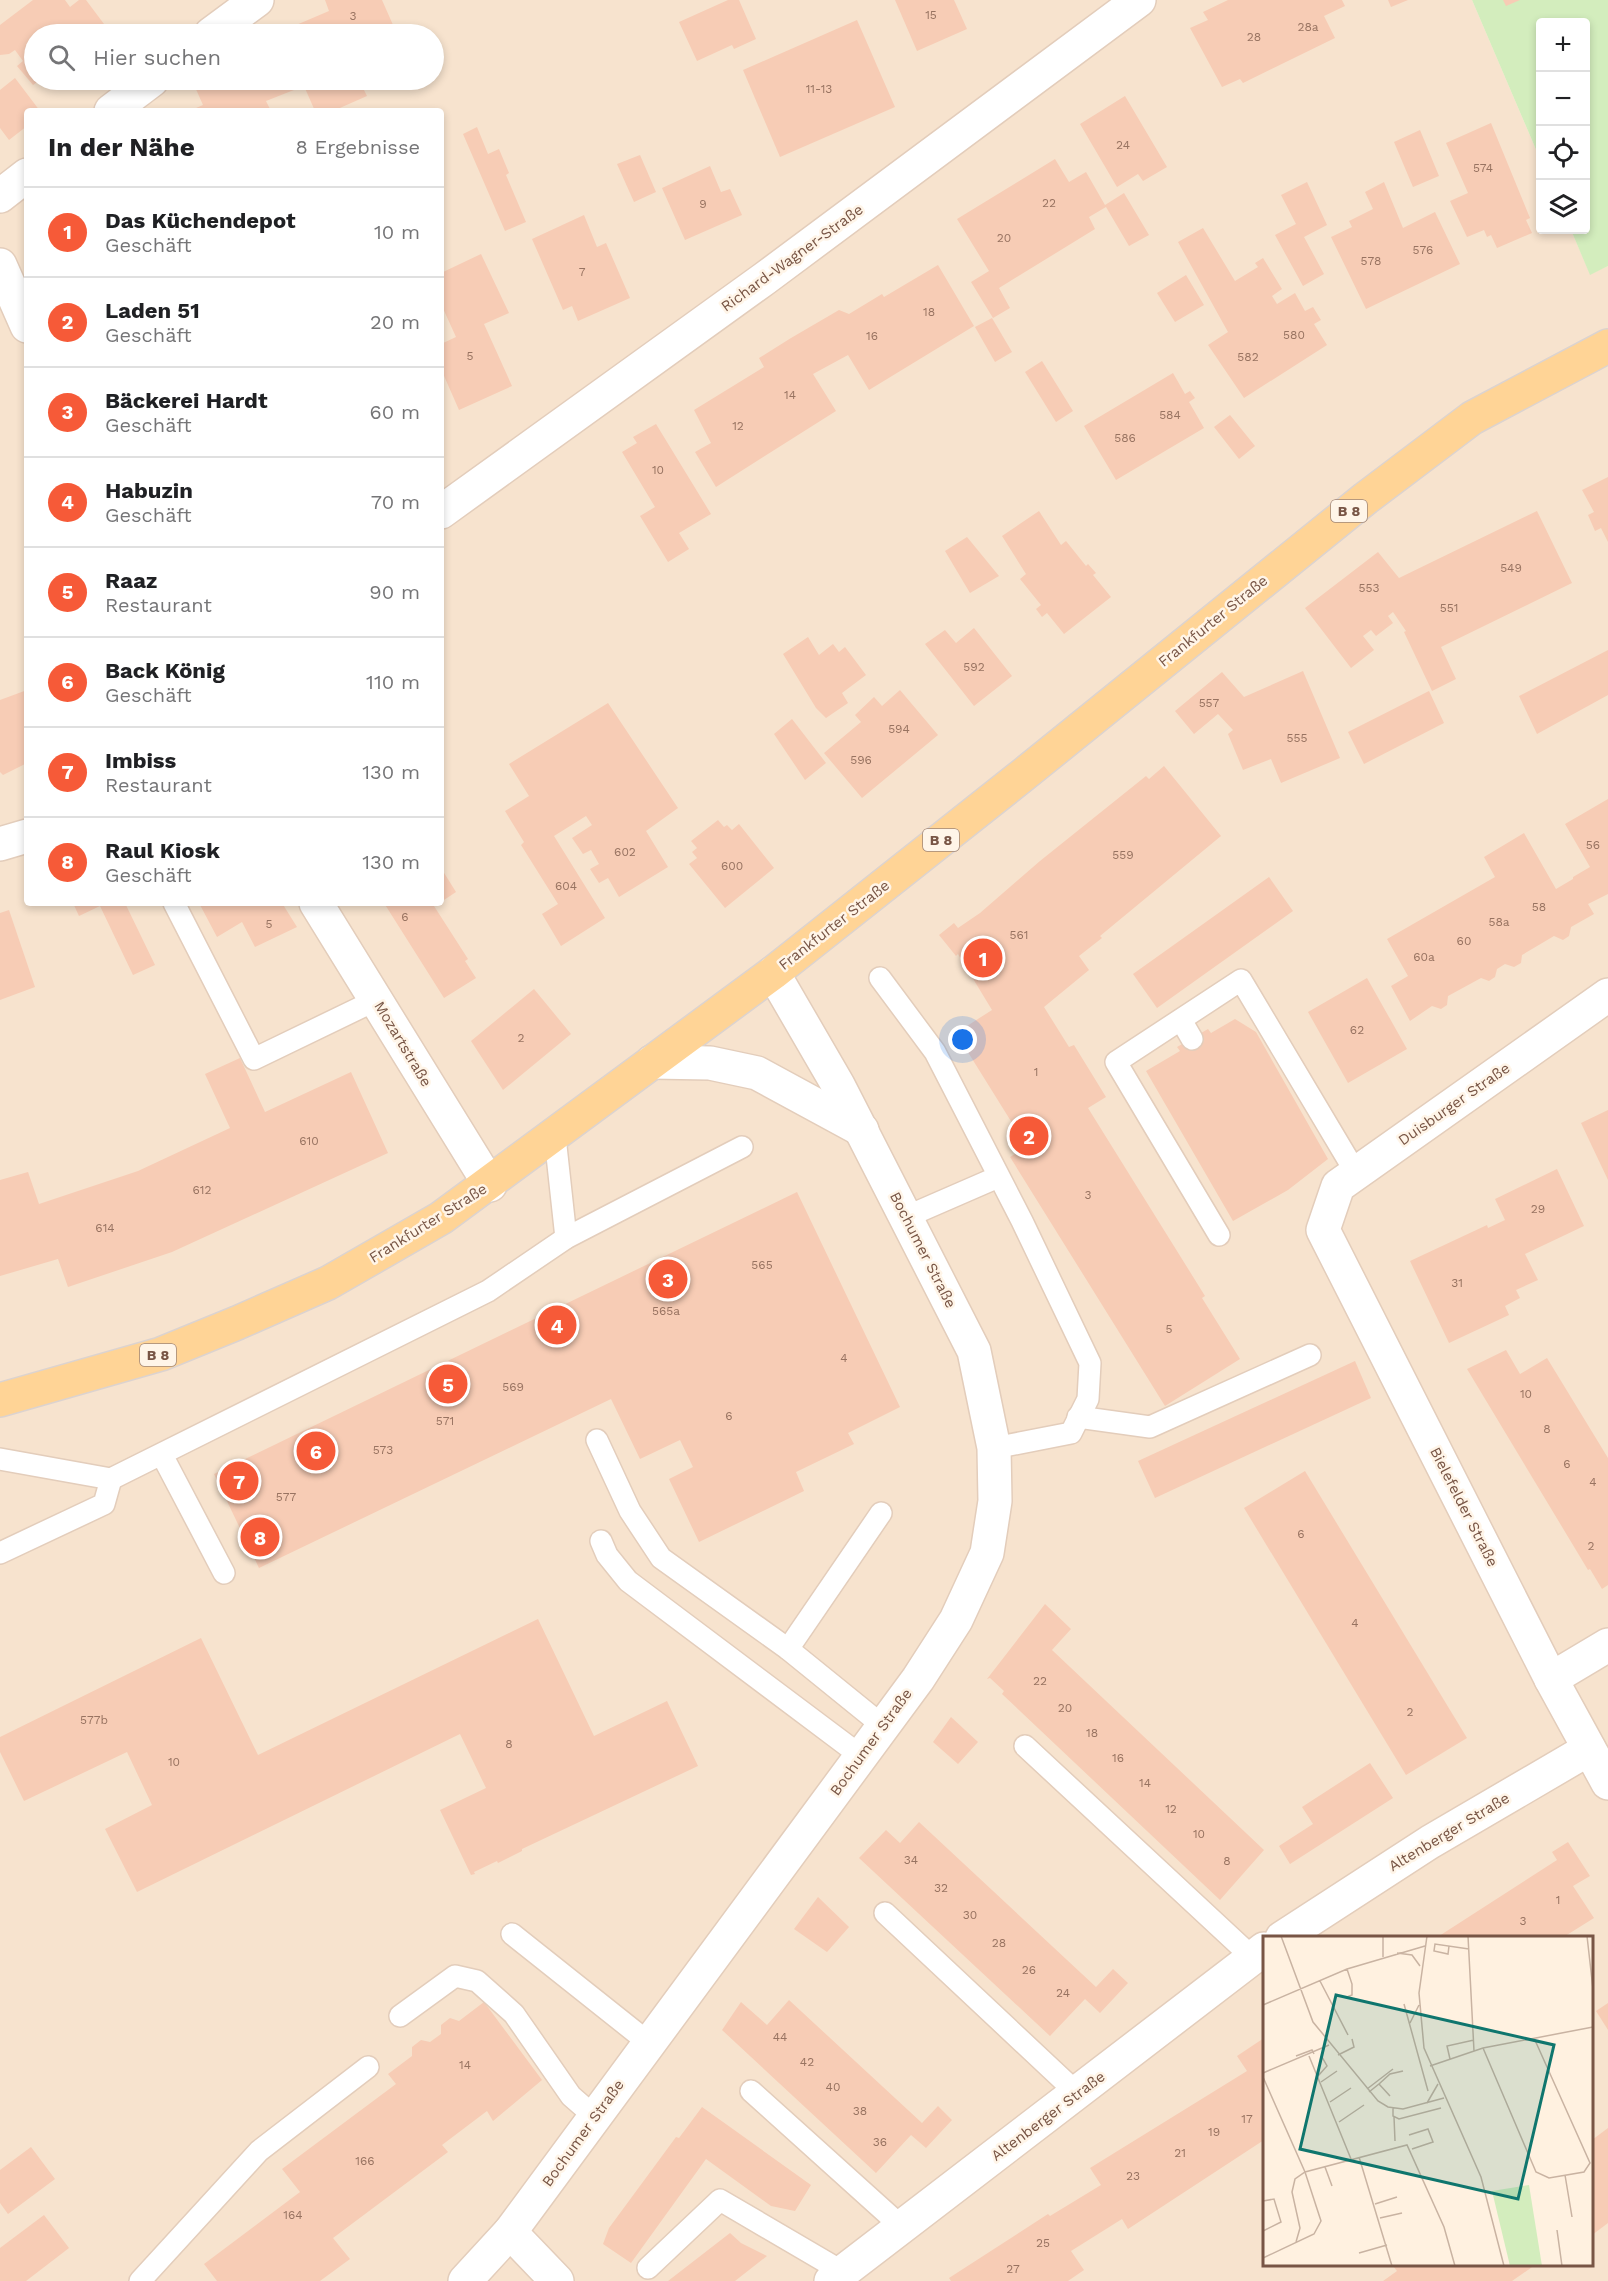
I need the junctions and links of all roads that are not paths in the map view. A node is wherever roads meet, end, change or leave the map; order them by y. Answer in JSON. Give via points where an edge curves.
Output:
{"nodes":[{"id":1,"x":256,"y":0,"type":"edge"},
{"id":2,"x":1139,"y":0,"type":"edge"},
{"id":3,"x":224,"y":24,"type":"edge"},
{"id":4,"x":139,"y":90,"type":"edge"},
{"id":5,"x":115,"y":108,"type":"edge"},
{"id":6,"x":24,"y":177,"type":"edge"},
{"id":7,"x":0,"y":196,"type":"edge"},
{"id":8,"x":0,"y":265,"type":"edge"},
{"id":9,"x":24,"y":319,"type":"edge"},
{"id":10,"x":1608,"y":345,"type":"edge"},
{"id":11,"x":444,"y":510,"type":"edge"},
{"id":12,"x":24,"y":837,"type":"edge"},
{"id":13,"x":0,"y":844,"type":"edge"},
{"id":14,"x":176,"y":906,"type":"edge"},
{"id":15,"x":318,"y":906,"type":"edge"},
{"id":16,"x":773,"y":973,"type":"junction"},
{"id":17,"x":880,"y":978,"type":"dead end"},
{"id":18,"x":1608,"y":995,"type":"edge"},
{"id":19,"x":376,"y":1000,"type":"junction"},
{"id":20,"x":1181,"y":1020,"type":"junction"},
{"id":21,"x":1192,"y":1039,"type":"dead end"},
{"id":22,"x":652,"y":1062,"type":"junction"},
{"id":23,"x":861,"y":1130,"type":"junction"},
{"id":24,"x":555,"y":1137,"type":"junction"},
{"id":25,"x":742,"y":1147,"type":"dead end"},
{"id":26,"x":1356,"y":1173,"type":"junction"},
{"id":27,"x":998,"y":1177,"type":"junction"},
{"id":28,"x":490,"y":1185,"type":"junction"},
{"id":29,"x":906,"y":1217,"type":"junction"},
{"id":30,"x":1323,"y":1230,"type":"joint"},
{"id":31,"x":1219,"y":1235,"type":"dead end"},
{"id":32,"x":566,"y":1238,"type":"junction"},
{"id":33,"x":1310,"y":1355,"type":"dead end"},
{"id":34,"x":0,"y":1400,"type":"edge"},
{"id":35,"x":1078,"y":1417,"type":"junction"},
{"id":36,"x":597,"y":1440,"type":"dead end"},
{"id":37,"x":994,"y":1448,"type":"junction"},
{"id":38,"x":162,"y":1455,"type":"junction"},
{"id":39,"x":0,"y":1459,"type":"edge"},
{"id":40,"x":111,"y":1479,"type":"junction"},
{"id":41,"x":881,"y":1513,"type":"dead end"},
{"id":42,"x":601,"y":1541,"type":"dead end"},
{"id":43,"x":0,"y":1553,"type":"edge"},
{"id":44,"x":224,"y":1573,"type":"dead end"},
{"id":45,"x":1608,"y":1645,"type":"edge"},
{"id":46,"x":788,"y":1649,"type":"junction"},
{"id":47,"x":1551,"y":1679,"type":"junction"},
{"id":48,"x":883,"y":1726,"type":"junction"},
{"id":49,"x":1025,"y":1746,"type":"dead end"},
{"id":50,"x":1588,"y":1749,"type":"junction"},
{"id":51,"x":861,"y":1756,"type":"junction"},
{"id":52,"x":1608,"y":1783,"type":"edge"},
{"id":53,"x":885,"y":1913,"type":"dead end"},
{"id":54,"x":512,"y":1934,"type":"dead end"},
{"id":55,"x":1285,"y":1936,"type":"edge"},
{"id":56,"x":1258,"y":1953,"type":"edge"},
{"id":57,"x":400,"y":2016,"type":"dead end"},
{"id":58,"x":649,"y":2043,"type":"junction"},
{"id":59,"x":368,"y":2067,"type":"dead end"},
{"id":60,"x":751,"y":2091,"type":"dead end"},
{"id":61,"x":1078,"y":2094,"type":"junction"},
{"id":62,"x":594,"y":2117,"type":"junction"},
{"id":63,"x":902,"y":2227,"type":"junction"},
{"id":64,"x":510,"y":2232,"type":"junction"},
{"id":65,"x":648,"y":2268,"type":"dead end"},
{"id":66,"x":837,"y":2276,"type":"edge"},
{"id":67,"x":140,"y":2281,"type":"edge"},
{"id":68,"x":465,"y":2281,"type":"edge"},
{"id":69,"x":556,"y":2281,"type":"edge"}],
"edges":[{"from":1,"to":3,"type":"street"},
{"from":2,"to":11,"type":"street","name":"Richard-Wagner-Straße","via":[[764,279]]},
{"from":4,"to":5,"type":"street"},
{"from":6,"to":7,"type":"street"},
{"from":8,"to":9,"type":"street"},
{"from":10,"to":16,"type":"main road","name":"Frankfurter Straße","number":"B 8","via":[[1472,418],[1374,491]]},
{"from":12,"to":13,"type":"street"},
{"from":14,"to":19,"type":"lane","via":[[254,1059]]},
{"from":15,"to":19,"type":"street","name":"Mozartstraße"},
{"from":16,"to":22,"type":"main road","name":"Frankfurter Straße","number":"B 8"},
{"from":16,"to":23,"type":"street","name":"Bochumer Straße","via":[[822,1054]]},
{"from":17,"to":27,"type":"lane","via":[[935,1052]]},
{"from":18,"to":26,"type":"street","name":"Duisburger Straße"},
{"from":19,"to":28,"type":"street","name":"Mozartstraße"},
{"from":20,"to":21,"type":"lane"},
{"from":20,"to":26,"type":"lane","via":[[1241,980]]},
{"from":20,"to":31,"type":"lane","via":[[1116,1062]]},
{"from":22,"to":23,"type":"street","via":[[710,1064],[757,1073]]},
{"from":22,"to":24,"type":"main road","name":"Frankfurter Straße","number":"B 8"},
{"from":23,"to":29,"type":"street","name":"Bochumer Straße"},
{"from":24,"to":28,"type":"main road","name":"Frankfurter Straße","number":"B 8"},
{"from":24,"to":32,"type":"lane"},
{"from":25,"to":32,"type":"lane"},
{"from":26,"to":30,"type":"street","name":"Duisburger Straße","via":[[1338,1186]]},
{"from":27,"to":29,"type":"lane"},
{"from":27,"to":35,"type":"lane","via":[[1090,1363],[1088,1400]]},
{"from":28,"to":34,"type":"main road","name":"Frankfurter Straße","number":"B 8","via":[[441,1218],[309,1291],[161,1354]]},
{"from":29,"to":37,"type":"street","name":"Bochumer Straße","via":[[974,1351]]},
{"from":30,"to":47,"type":"street","name":"Bielefelder Straße"},
{"from":32,"to":38,"type":"lane","via":[[488,1291]]},
{"from":33,"to":35,"type":"lane","via":[[1150,1427]]},
{"from":35,"to":37,"type":"lane","via":[[1071,1433]]},
{"from":36,"to":46,"type":"lane","via":[[630,1511],[661,1558]]},
{"from":37,"to":48,"type":"street","name":"Bochumer Straße","via":[[995,1501],[987,1553],[956,1620]]},
{"from":38,"to":40,"type":"lane"},
{"from":38,"to":44,"type":"lane"},
{"from":39,"to":40,"type":"lane"},
{"from":40,"to":43,"type":"lane","via":[[104,1504]]},
{"from":41,"to":46,"type":"lane"},
{"from":42,"to":51,"type":"lane","via":[[628,1581]]},
{"from":45,"to":47,"type":"street"},
{"from":46,"to":48,"type":"lane"},
{"from":47,"to":50,"type":"street","name":"Bielefelder Straße"},
{"from":48,"to":51,"type":"street","name":"Bochumer Straße"},
{"from":49,"to":56,"type":"lane"},
{"from":50,"to":52,"type":"street","name":"Bielefelder Straße"},
{"from":50,"to":55,"type":"street","name":"Altenberger Straße","via":[[1430,1842]]},
{"from":51,"to":58,"type":"street","name":"Bochumer Straße"},
{"from":53,"to":61,"type":"lane"},
{"from":54,"to":58,"type":"lane"},
{"from":56,"to":61,"type":"street","name":"Altenberger Straße"},
{"from":57,"to":62,"type":"lane","via":[[455,1976],[477,1981],[514,2014],[571,2096]]},
{"from":58,"to":62,"type":"street","name":"Bochumer Straße"},
{"from":59,"to":67,"type":"lane","via":[[259,2151]]},
{"from":60,"to":63,"type":"lane"},
{"from":61,"to":63,"type":"street","name":"Altenberger Straße"},
{"from":62,"to":64,"type":"street","name":"Bochumer Straße"},
{"from":63,"to":66,"type":"street","name":"Altenberger Straße"},
{"from":64,"to":68,"type":"street","name":"Bochumer Straße"},
{"from":64,"to":69,"type":"street"},
{"from":65,"to":66,"type":"lane","via":[[720,2200]]}]}
